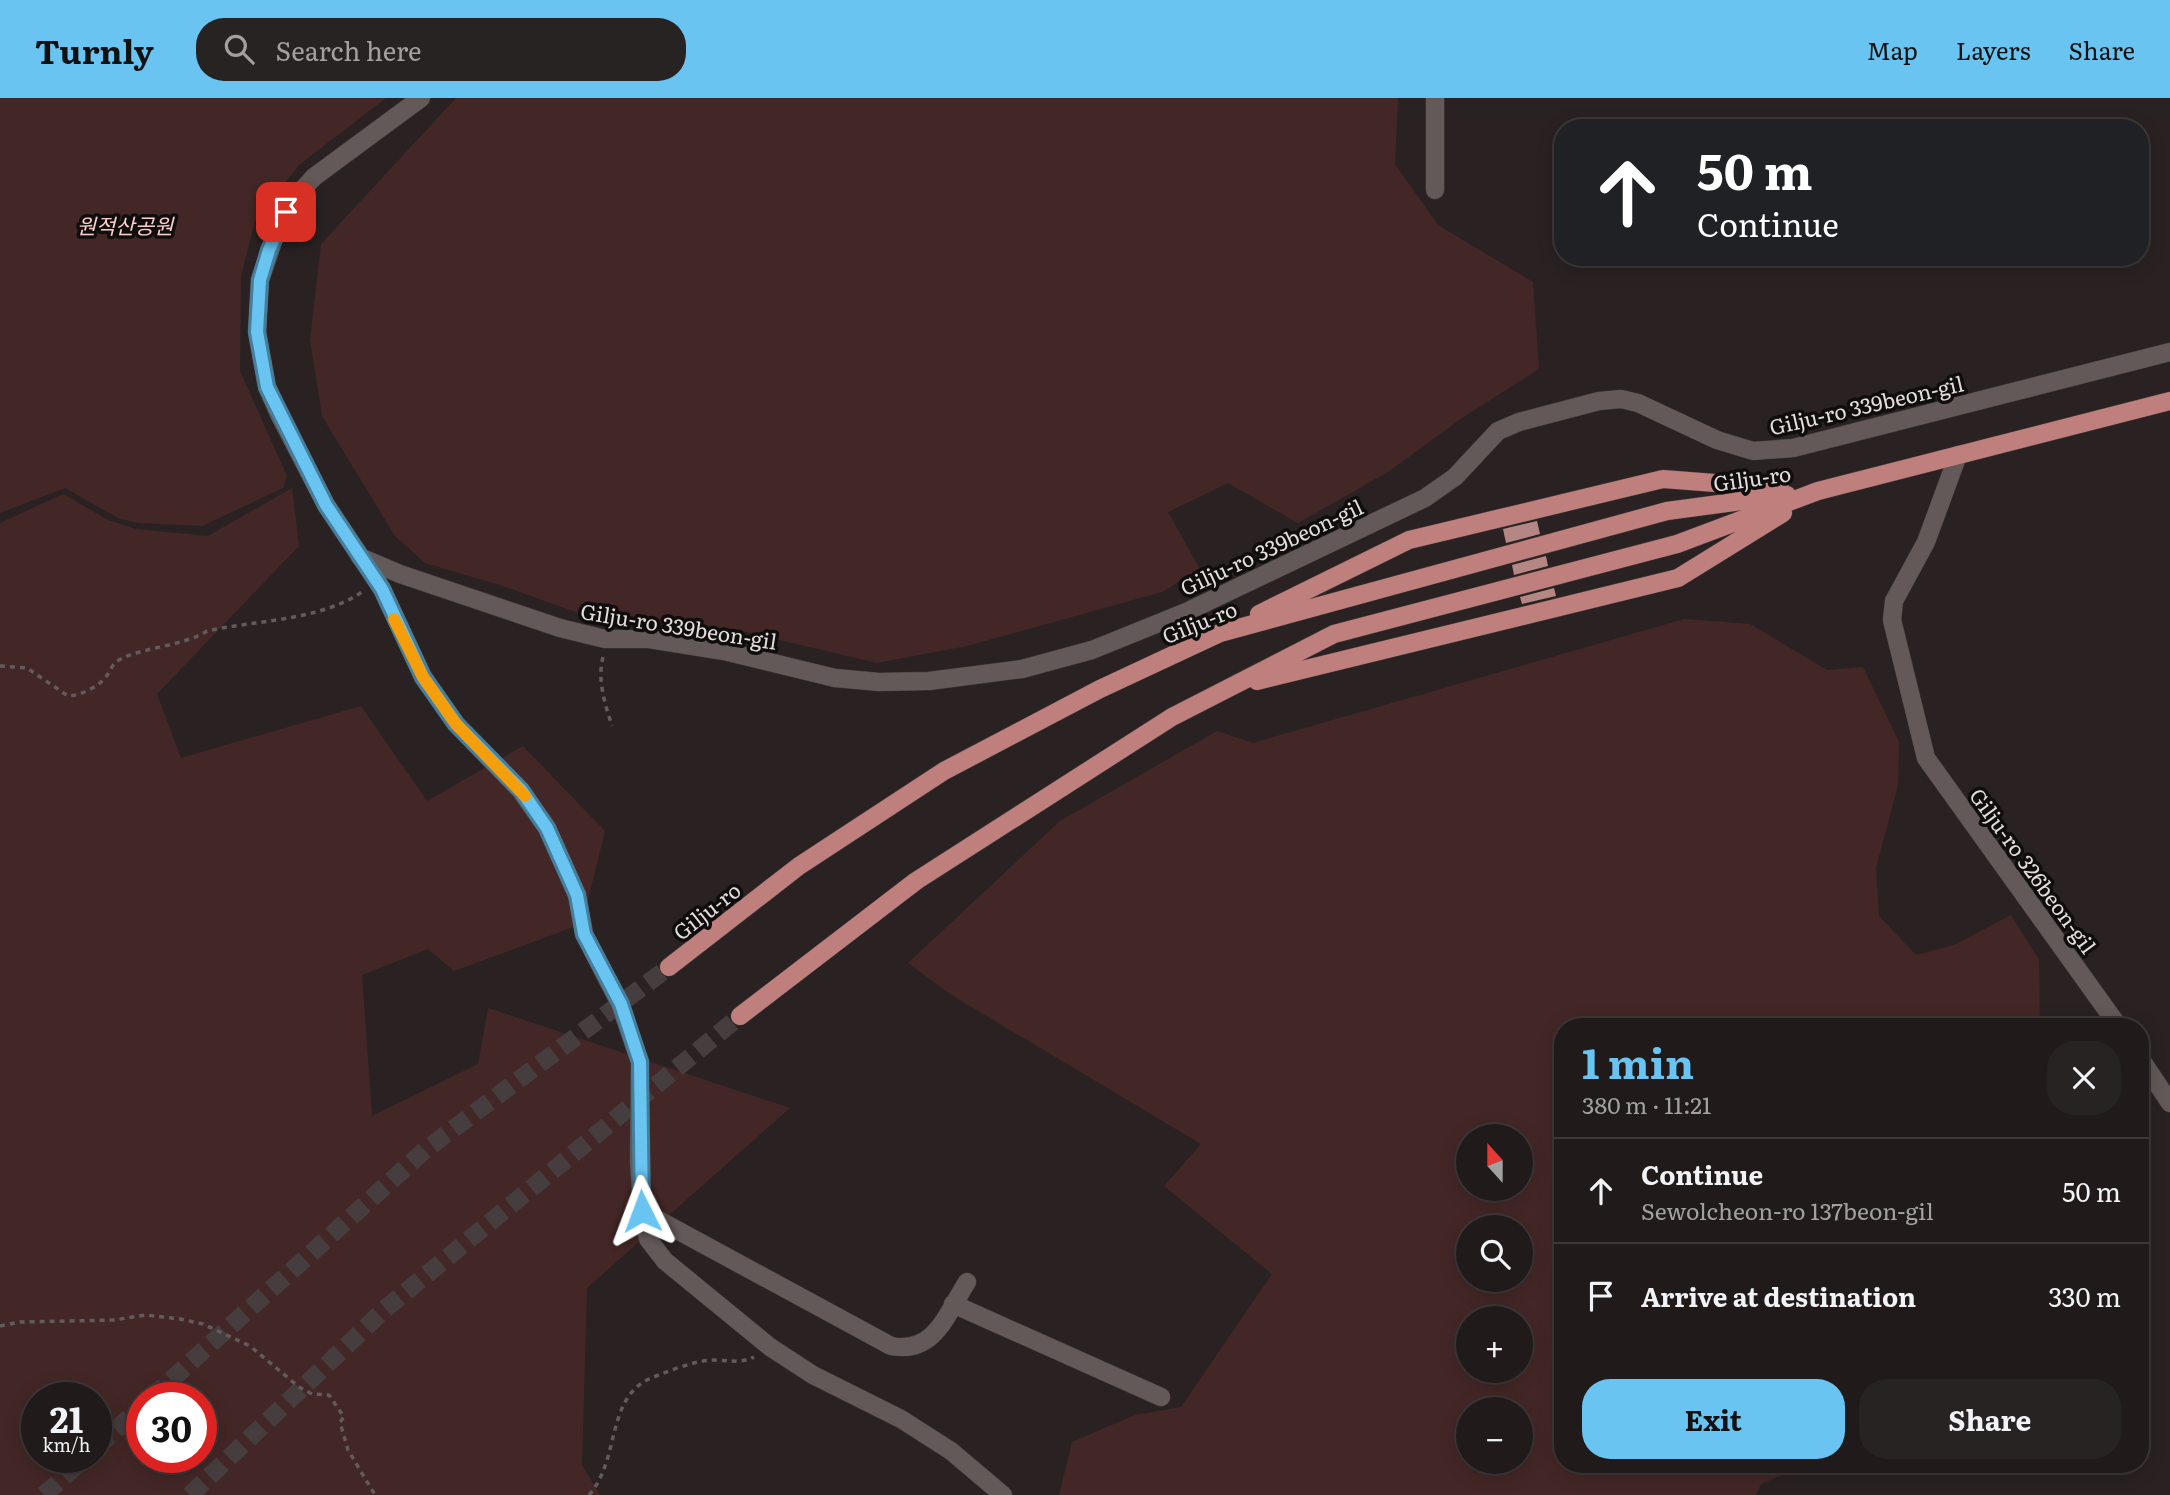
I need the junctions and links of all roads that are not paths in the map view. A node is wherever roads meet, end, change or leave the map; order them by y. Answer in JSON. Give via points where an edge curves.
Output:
{"nodes":[{"id":1,"x":421,"y":98,"type":"edge"},
{"id":2,"x":1435,"y":98,"type":"edge"},
{"id":3,"x":1435,"y":190,"type":"dead end"},
{"id":4,"x":2170,"y":352,"type":"edge"},
{"id":5,"x":2170,"y":401,"type":"edge"},
{"id":6,"x":1958,"y":455,"type":"junction"},
{"id":7,"x":1818,"y":491,"type":"junction"},
{"id":8,"x":360,"y":557,"type":"junction"},
{"id":9,"x":1220,"y":634,"type":"junction"},
{"id":10,"x":1229,"y":688,"type":"junction"},
{"id":11,"x":669,"y":967,"type":"tunnel mouth"},
{"id":12,"x":740,"y":1016,"type":"tunnel mouth"},
{"id":13,"x":2113,"y":1018,"type":"edge"},
{"id":14,"x":2149,"y":1069,"type":"edge"},
{"id":15,"x":2168,"y":1093,"type":"edge"},
{"id":16,"x":642,"y":1211,"type":"junction"},
{"id":17,"x":967,"y":1282,"type":"dead end"},
{"id":18,"x":953,"y":1304,"type":"junction"},
{"id":19,"x":1161,"y":1397,"type":"dead end"},
{"id":20,"x":1003,"y":1495,"type":"edge"}],
"edges":[{"from":1,"to":8,"type":"street","via":[[300,192],[279,225],[260,280],[257,332],[267,387],[326,505]]},
{"from":2,"to":3,"type":"street"},
{"from":4,"to":8,"type":"street","name":"Gilju-ro 339beon-gil","via":[[1793,448],[1753,451],[1717,440],[1638,403],[1598,401],[1499,431],[1455,477],[1425,498],[1186,612],[1093,650],[1022,669],[929,681],[835,678],[724,651],[649,639],[605,639],[560,628]]},
{"from":5,"to":6,"type":"main road","name":"Gilju-ro"},
{"from":6,"to":7,"type":"main road","name":"Gilju-ro"},
{"from":6,"to":13,"type":"street","name":"Gilju-ro 326beon-gil","via":[[1926,542],[1894,601],[1894,629],[1919,736],[1926,758]]},
{"from":7,"to":9,"type":"main road","name":"Gilju-ro","via":[[1667,511]]},
{"from":7,"to":9,"type":"main road","via":[[1663,479],[1409,540]]},
{"from":7,"to":10,"type":"main road","name":"Gilju-ro","via":[[1677,544],[1334,634]]},
{"from":7,"to":10,"type":"main road","via":[[1678,578]]},
{"from":8,"to":16,"type":"street","via":[[429,686],[456,724],[521,790],[547,828],[577,895],[588,945],[621,1004],[640,1062]]},
{"from":9,"to":11,"type":"main road","name":"Gilju-ro","via":[[1100,689],[944,771],[799,866]]},
{"from":10,"to":12,"type":"main road","name":"Gilju-ro","via":[[1172,717],[916,881]]},
{"from":14,"to":15,"type":"street"},
{"from":16,"to":18,"type":"street","via":[[891,1346],[910,1349],[923,1344]]},
{"from":16,"to":20,"type":"street","via":[[649,1239],[665,1261],[770,1347],[813,1375],[901,1419],[951,1451]]},
{"from":17,"to":18,"type":"street"},
{"from":18,"to":19,"type":"street"}]}
